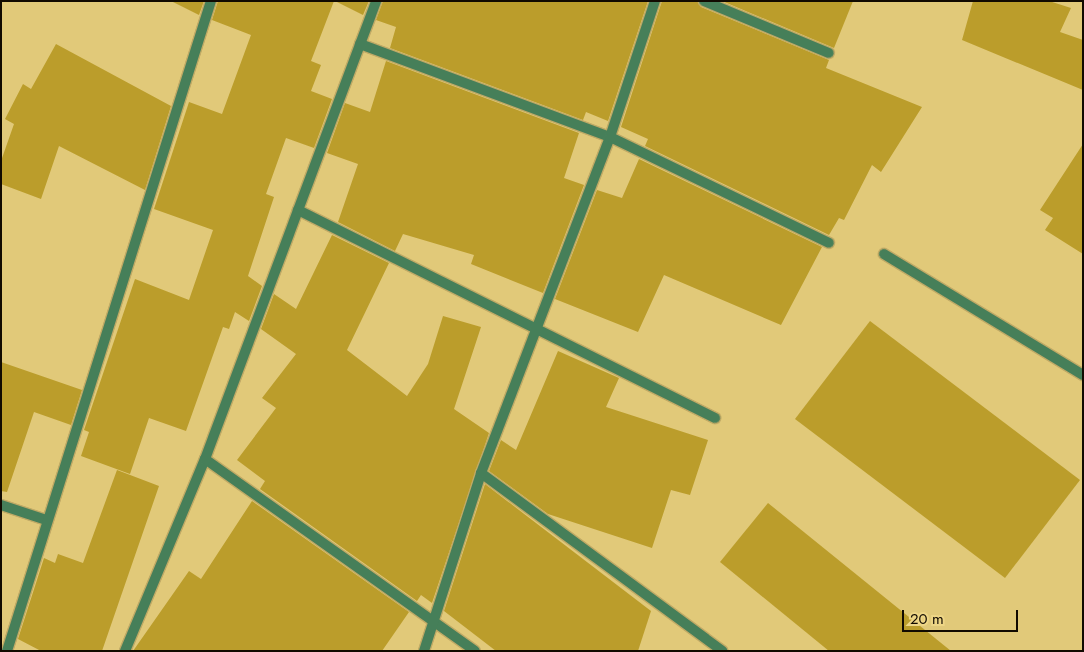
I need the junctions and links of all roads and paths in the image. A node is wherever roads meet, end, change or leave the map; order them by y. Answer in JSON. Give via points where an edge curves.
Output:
{"nodes":[{"id":1,"x":211,"y":1,"type":"edge"},
{"id":2,"x":376,"y":1,"type":"edge"},
{"id":3,"x":655,"y":1,"type":"edge"},
{"id":4,"x":704,"y":1,"type":"edge"},
{"id":5,"x":360,"y":44,"type":"junction"},
{"id":6,"x":829,"y":52,"type":"dead end"},
{"id":7,"x":610,"y":137,"type":"junction"},
{"id":8,"x":298,"y":210,"type":"junction"},
{"id":9,"x":829,"y":243,"type":"dead end"},
{"id":10,"x":884,"y":254,"type":"dead end"},
{"id":11,"x":536,"y":329,"type":"junction"},
{"id":12,"x":1083,"y":375,"type":"edge"},
{"id":13,"x":715,"y":418,"type":"dead end"},
{"id":14,"x":205,"y":459,"type":"junction"},
{"id":15,"x":481,"y":474,"type":"junction"},
{"id":16,"x":1,"y":505,"type":"edge"},
{"id":17,"x":46,"y":520,"type":"junction"},
{"id":18,"x":434,"y":623,"type":"junction"},
{"id":19,"x":7,"y":651,"type":"edge"},
{"id":20,"x":125,"y":651,"type":"edge"},
{"id":21,"x":424,"y":651,"type":"edge"},
{"id":22,"x":475,"y":651,"type":"edge"},
{"id":23,"x":722,"y":651,"type":"edge"}],
"edges":[{"from":1,"to":17,"type":"street"},
{"from":2,"to":5,"type":"street"},
{"from":3,"to":7,"type":"street"},
{"from":4,"to":6,"type":"street"},
{"from":5,"to":7,"type":"street"},
{"from":5,"to":8,"type":"street"},
{"from":7,"to":9,"type":"street"},
{"from":7,"to":11,"type":"street"},
{"from":8,"to":11,"type":"street"},
{"from":8,"to":14,"type":"street"},
{"from":10,"to":12,"type":"street"},
{"from":11,"to":13,"type":"street"},
{"from":11,"to":15,"type":"street"},
{"from":14,"to":18,"type":"street"},
{"from":14,"to":20,"type":"street"},
{"from":15,"to":18,"type":"street"},
{"from":15,"to":23,"type":"street"},
{"from":16,"to":17,"type":"street"},
{"from":17,"to":19,"type":"street"},
{"from":18,"to":21,"type":"street"},
{"from":18,"to":22,"type":"street"}]}
